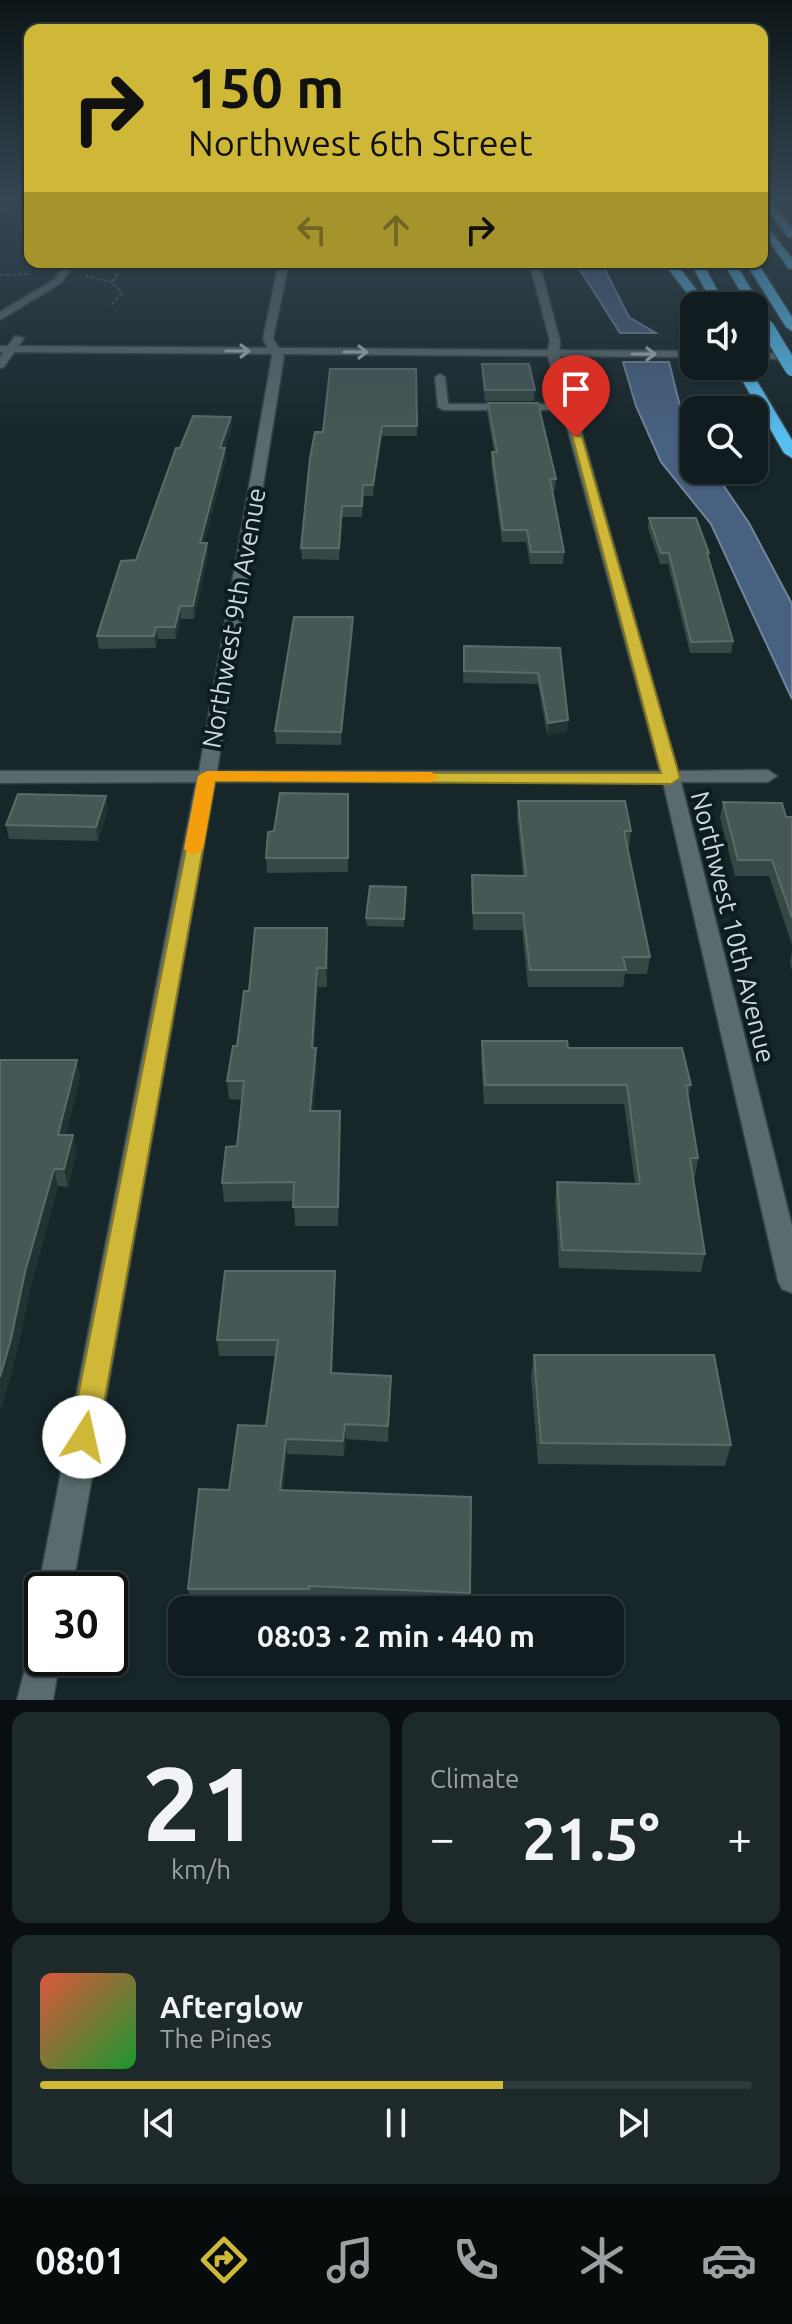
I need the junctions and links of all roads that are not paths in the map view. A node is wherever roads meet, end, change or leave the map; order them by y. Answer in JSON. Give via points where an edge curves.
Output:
{"nodes":[{"id":1,"x":58,"y":280,"type":"edge"},
{"id":2,"x":282,"y":280,"type":"edge"},
{"id":3,"x":538,"y":280,"type":"edge"},
{"id":4,"x":740,"y":280,"type":"edge"},
{"id":5,"x":763,"y":280,"type":"edge"},
{"id":6,"x":0,"y":317,"type":"edge"},
{"id":7,"x":792,"y":327,"type":"edge"},
{"id":8,"x":0,"y":338,"type":"edge"},
{"id":9,"x":19,"y":338,"type":"junction"},
{"id":10,"x":680,"y":342,"type":"edge"},
{"id":11,"x":768,"y":344,"type":"edge"},
{"id":12,"x":273,"y":345,"type":"junction"},
{"id":13,"x":792,"y":345,"type":"edge"},
{"id":14,"x":554,"y":347,"type":"junction"},
{"id":15,"x":5,"y":349,"type":"edge"},
{"id":16,"x":680,"y":353,"type":"edge"},
{"id":17,"x":768,"y":356,"type":"edge"},
{"id":18,"x":792,"y":357,"type":"edge"},
{"id":19,"x":0,"y":365,"type":"edge"},
{"id":20,"x":792,"y":369,"type":"edge"},
{"id":21,"x":440,"y":377,"type":"dead end"},
{"id":22,"x":754,"y":380,"type":"edge"},
{"id":23,"x":568,"y":407,"type":"junction"},
{"id":24,"x":789,"y":447,"type":"edge"},
{"id":25,"x":207,"y":776,"type":"junction"},
{"id":26,"x":768,"y":776,"type":"dead end"},
{"id":27,"x":0,"y":777,"type":"edge"},
{"id":28,"x":671,"y":778,"type":"junction"},
{"id":29,"x":792,"y":1281,"type":"edge"},
{"id":30,"x":58,"y":1572,"type":"edge"},
{"id":31,"x":40,"y":1676,"type":"edge"},
{"id":32,"x":35,"y":1700,"type":"edge"}],
"edges":[{"from":1,"to":6,"type":"street"},
{"from":2,"to":12,"type":"street","name":"Northwest 9th Avenue"},
{"from":3,"to":14,"type":"street","name":"Northwest 10th Avenue"},
{"from":4,"to":20,"type":"highway","bridge":true},
{"from":5,"to":7,"type":"highway"},
{"from":8,"to":9,"type":"street"},
{"from":9,"to":12,"type":"street"},
{"from":9,"to":15,"type":"street"},
{"from":10,"to":14,"type":"street"},
{"from":11,"to":13,"type":"street"},
{"from":12,"to":14,"type":"street"},
{"from":15,"to":12,"type":"street","one_way":true},
{"from":12,"to":25,"type":"street","name":"Northwest 9th Avenue"},
{"from":14,"to":16,"type":"street","one_way":true},
{"from":14,"to":23,"type":"street","name":"Northwest 10th Avenue"},
{"from":15,"to":19,"type":"street"},
{"from":17,"to":18,"type":"street"},
{"from":21,"to":23,"type":"lane","via":[[443,407]]},
{"from":22,"to":24,"type":"highway"},
{"from":23,"to":28,"type":"street","name":"Northwest 10th Avenue"},
{"from":25,"to":27,"type":"street"},
{"from":25,"to":28,"type":"street"},
{"from":25,"to":30,"type":"street","name":"Northwest 9th Avenue"},
{"from":26,"to":28,"type":"street"},
{"from":28,"to":29,"type":"street","name":"Northwest 10th Avenue"},
{"from":31,"to":32,"type":"street"}]}
